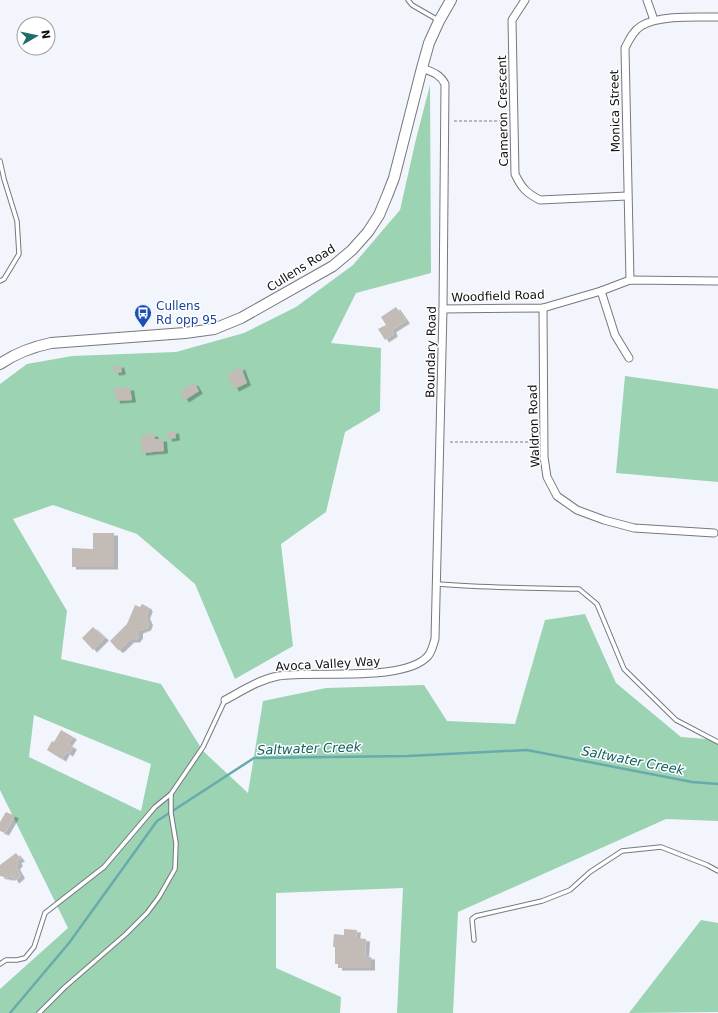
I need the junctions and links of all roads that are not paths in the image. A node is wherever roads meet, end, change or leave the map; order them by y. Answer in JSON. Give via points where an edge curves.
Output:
{"nodes":[{"id":1,"x":408,"y":0,"type":"edge"},
{"id":2,"x":451,"y":0,"type":"edge"},
{"id":3,"x":525,"y":0,"type":"edge"},
{"id":4,"x":647,"y":0,"type":"edge"},
{"id":5,"x":718,"y":16,"type":"edge"},
{"id":6,"x":654,"y":20,"type":"junction"},
{"id":7,"x":439,"y":21,"type":"junction"},
{"id":8,"x":422,"y":68,"type":"junction"},
{"id":9,"x":0,"y":161,"type":"edge"},
{"id":10,"x":627,"y":196,"type":"junction"},
{"id":11,"x":630,"y":280,"type":"junction"},
{"id":12,"x":0,"y":281,"type":"edge"},
{"id":13,"x":718,"y":281,"type":"edge"},
{"id":14,"x":601,"y":291,"type":"junction"},
{"id":15,"x":544,"y":308,"type":"junction"},
{"id":16,"x":443,"y":309,"type":"junction"},
{"id":17,"x":628,"y":358,"type":"dead end"},
{"id":18,"x":0,"y":364,"type":"edge"},
{"id":19,"x":714,"y":533,"type":"dead end"},
{"id":20,"x":438,"y":584,"type":"junction"},
{"id":21,"x":432,"y":650,"type":"joint"},
{"id":22,"x":225,"y":700,"type":"joint"},
{"id":23,"x":718,"y":742,"type":"edge"},
{"id":24,"x":171,"y":794,"type":"junction"},
{"id":25,"x":718,"y":871,"type":"edge"},
{"id":26,"x":474,"y":940,"type":"dead end"},
{"id":27,"x":0,"y":964,"type":"edge"},
{"id":28,"x":39,"y":1013,"type":"edge"}],
"edges":[{"from":1,"to":7,"type":"lane"},
{"from":2,"to":7,"type":"main road","name":"Cullens Road"},
{"from":3,"to":10,"type":"street","name":"Cameron Crescent","via":[[512,20],[515,174],[521,186],[540,200]]},
{"from":4,"to":6,"type":"street"},
{"from":5,"to":6,"type":"street","name":"Monica Street"},
{"from":6,"to":10,"type":"street","name":"Monica Street","via":[[640,26],[625,48]]},
{"from":7,"to":8,"type":"main road","name":"Cullens Road"},
{"from":8,"to":16,"type":"street","name":"Boundary Road","via":[[438,74],[445,84]]},
{"from":8,"to":18,"type":"main road","name":"Cullens Road","via":[[400,159],[379,215],[352,250],[333,266],[241,318],[214,329],[185,334],[51,343],[17,354]]},
{"from":9,"to":12,"type":"lane","via":[[17,220],[19,254],[4,279]]},
{"from":10,"to":11,"type":"street","name":"Monica Street"},
{"from":11,"to":13,"type":"street","name":"Woodfield Road"},
{"from":11,"to":14,"type":"street","name":"Woodfield Road"},
{"from":14,"to":15,"type":"street","name":"Woodfield Road"},
{"from":14,"to":17,"type":"street","via":[[615,334]]},
{"from":15,"to":16,"type":"street","name":"Woodfield Road"},
{"from":15,"to":19,"type":"street","name":"Waldron Road","via":[[544,457],[547,477],[557,496],[577,510],[634,528]]},
{"from":16,"to":20,"type":"street","name":"Boundary Road"},
{"from":20,"to":21,"type":"street","name":"Boundary Road"},
{"from":20,"to":23,"type":"lane","via":[[472,587],[579,588],[598,604],[624,669],[676,720]]},
{"from":21,"to":22,"type":"street","name":"Avoca Valley Way","via":[[419,662],[393,672],[279,676],[260,681]]},
{"from":22,"to":24,"type":"lane","via":[[203,747]]},
{"from":24,"to":27,"type":"lane","via":[[154,807],[104,867],[45,913],[34,947],[25,958],[6,960]]},
{"from":24,"to":28,"type":"lane","via":[[176,843],[175,869],[159,898],[126,934]]},
{"from":25,"to":26,"type":"lane","via":[[660,847],[622,851],[590,872],[570,890],[542,901],[476,916],[472,919]]}]}
